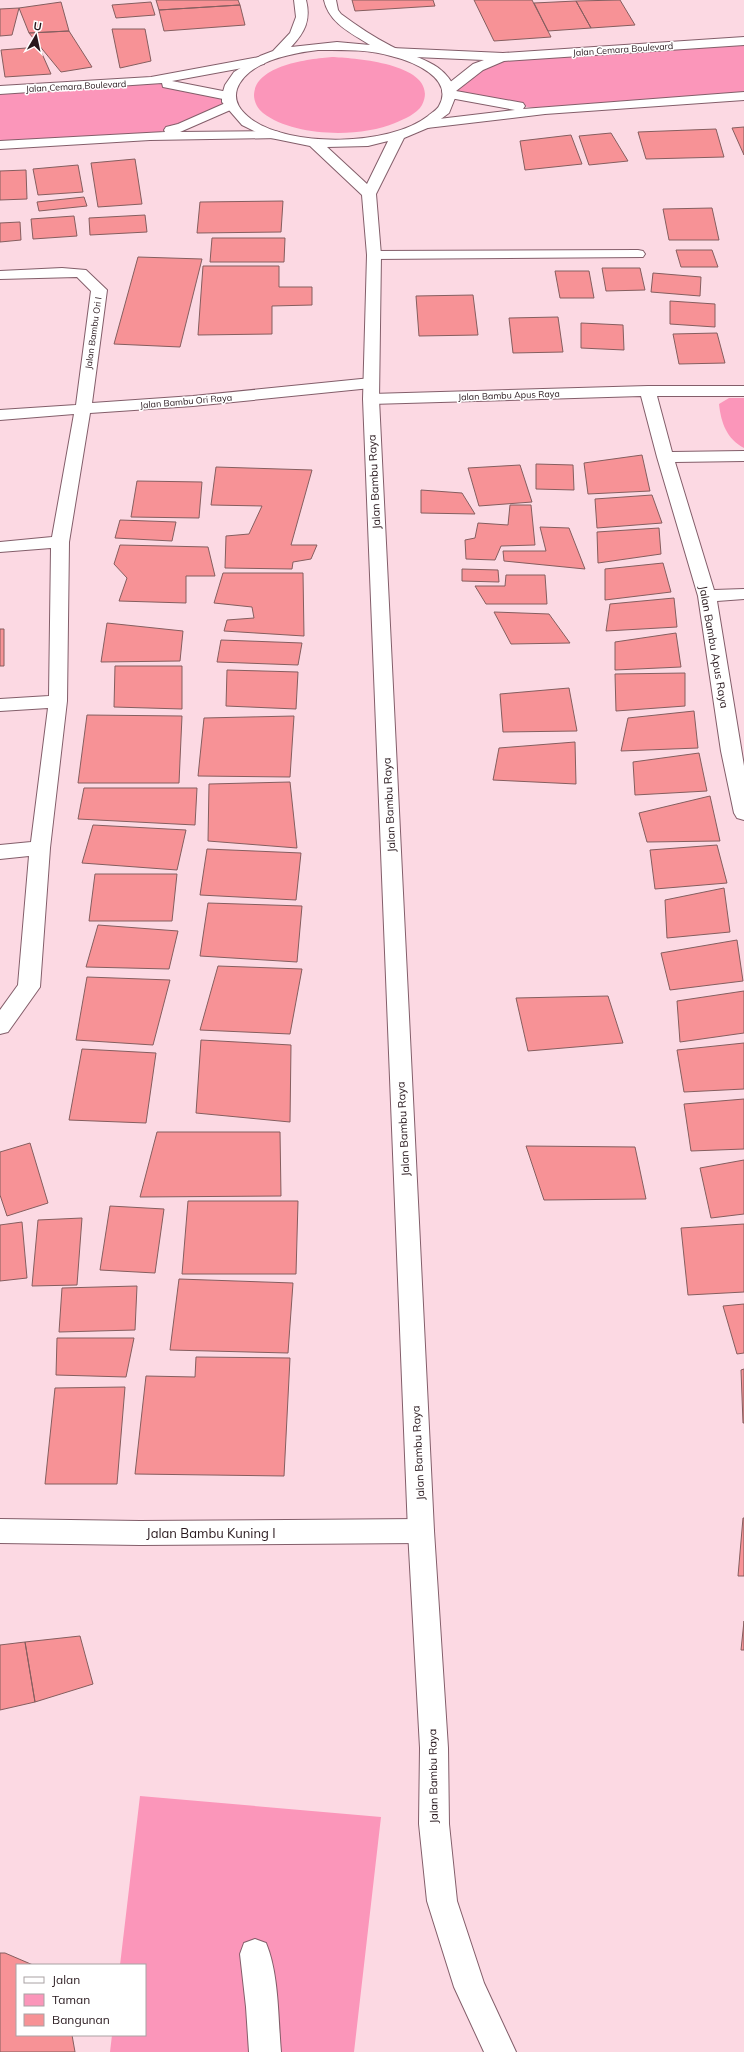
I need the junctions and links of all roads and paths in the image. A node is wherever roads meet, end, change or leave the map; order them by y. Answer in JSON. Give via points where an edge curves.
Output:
{"nodes":[{"id":1,"x":300,"y":0,"type":"edge"},
{"id":2,"x":330,"y":0,"type":"edge"},
{"id":3,"x":744,"y":42,"type":"edge"},
{"id":4,"x":392,"y":52,"type":"junction"},
{"id":5,"x":278,"y":54,"type":"junction"},
{"id":6,"x":503,"y":57,"type":"junction"},
{"id":7,"x":259,"y":61,"type":"junction"},
{"id":8,"x":151,"y":81,"type":"junction"},
{"id":9,"x":0,"y":90,"type":"edge"},
{"id":10,"x":450,"y":92,"type":"junction"},
{"id":11,"x":744,"y":96,"type":"edge"},
{"id":12,"x":229,"y":100,"type":"junction"},
{"id":13,"x":544,"y":110,"type":"junction"},
{"id":14,"x":427,"y":124,"type":"junction"},
{"id":15,"x":274,"y":135,"type":"junction"},
{"id":16,"x":150,"y":136,"type":"junction"},
{"id":17,"x":398,"y":136,"type":"junction"},
{"id":18,"x":315,"y":143,"type":"junction"},
{"id":19,"x":0,"y":145,"type":"edge"},
{"id":20,"x":369,"y":194,"type":"junction"},
{"id":21,"x":638,"y":254,"type":"dead end"},
{"id":22,"x":374,"y":255,"type":"junction"},
{"id":23,"x":0,"y":275,"type":"edge"},
{"id":24,"x":371,"y":391,"type":"junction"},
{"id":25,"x":648,"y":391,"type":"junction"},
{"id":26,"x":744,"y":391,"type":"edge"},
{"id":27,"x":83,"y":409,"type":"junction"},
{"id":28,"x":0,"y":415,"type":"edge"},
{"id":29,"x":744,"y":456,"type":"edge"},
{"id":30,"x":665,"y":457,"type":"junction"},
{"id":31,"x":60,"y":542,"type":"junction"},
{"id":32,"x":0,"y":547,"type":"edge"},
{"id":33,"x":744,"y":594,"type":"edge"},
{"id":34,"x":707,"y":596,"type":"junction"},
{"id":35,"x":58,"y":701,"type":"junction"},
{"id":36,"x":0,"y":705,"type":"edge"},
{"id":37,"x":738,"y":750,"type":"edge"},
{"id":38,"x":744,"y":812,"type":"edge"},
{"id":39,"x":40,"y":848,"type":"junction"},
{"id":40,"x":0,"y":852,"type":"edge"},
{"id":41,"x":0,"y":1026,"type":"edge"},
{"id":42,"x":0,"y":1531,"type":"edge"},
{"id":43,"x":421,"y":1531,"type":"junction"},
{"id":44,"x":255,"y":1954,"type":"dead end"},
{"id":45,"x":265,"y":2052,"type":"edge"},
{"id":46,"x":500,"y":2052,"type":"edge"}],
"edges":[{"from":1,"to":5,"type":"street","via":[[301,26]]},
{"from":2,"to":4,"type":"street","via":[[333,12],[361,34]]},
{"from":3,"to":6,"type":"street","name":"Jalan Cemara Boulevard"},
{"from":4,"to":5,"type":"street","via":[[368,47],[318,47]]},
{"from":4,"to":6,"type":"street"},
{"from":4,"to":10,"type":"street","via":[[421,61],[440,75]]},
{"from":5,"to":7,"type":"street"},
{"from":6,"to":10,"type":"street","via":[[478,67]]},
{"from":7,"to":8,"type":"street","name":"Jalan Cemara Boulevard"},
{"from":7,"to":12,"type":"street","via":[[236,77]]},
{"from":8,"to":9,"type":"street","name":"Jalan Cemara Boulevard"},
{"from":8,"to":12,"type":"street","name":"Jalan Cemara Boulevard","via":[[187,86]]},
{"from":10,"to":13,"type":"street"},
{"from":10,"to":14,"type":"street","via":[[444,110]]},
{"from":11,"to":13,"type":"street"},
{"from":12,"to":15,"type":"street","via":[[246,122]]},
{"from":12,"to":16,"type":"street","via":[[183,127]]},
{"from":13,"to":14,"type":"street"},
{"from":14,"to":17,"type":"street"},
{"from":15,"to":16,"type":"street"},
{"from":15,"to":18,"type":"street"},
{"from":16,"to":19,"type":"street"},
{"from":17,"to":18,"type":"street","via":[[358,143]]},
{"from":17,"to":20,"type":"street"},
{"from":18,"to":20,"type":"street"},
{"from":20,"to":22,"type":"street","name":"Jalan Bambu Raya"},
{"from":21,"to":22,"type":"street"},
{"from":22,"to":24,"type":"street","name":"Jalan Bambu Raya"},
{"from":23,"to":27,"type":"street","name":"Jalan Bambu Ori I","via":[[81,273],[99,290]]},
{"from":24,"to":25,"type":"street","name":"Jalan Bambu Apus Raya"},
{"from":24,"to":27,"type":"street","name":"Jalan Bambu Ori Raya"},
{"from":24,"to":43,"type":"street","name":"Jalan Bambu Raya"},
{"from":25,"to":26,"type":"street","name":"Jalan Bambu Apus Raya"},
{"from":25,"to":30,"type":"street","name":"Jalan Bambu Apus Raya"},
{"from":27,"to":28,"type":"street","name":"Jalan Bambu Ori Raya"},
{"from":27,"to":31,"type":"street"},
{"from":29,"to":30,"type":"street"},
{"from":30,"to":34,"type":"street","name":"Jalan Bambu Apus Raya"},
{"from":31,"to":32,"type":"street"},
{"from":31,"to":35,"type":"street"},
{"from":33,"to":34,"type":"street"},
{"from":34,"to":37,"type":"street","name":"Jalan Bambu Apus Raya"},
{"from":35,"to":36,"type":"street"},
{"from":35,"to":39,"type":"street"},
{"from":37,"to":38,"type":"street","name":"Jalan Bambu Apus Raya"},
{"from":39,"to":40,"type":"street"},
{"from":39,"to":41,"type":"street","via":[[29,987]]},
{"from":42,"to":43,"type":"street","name":"Jalan Bambu Kuning I"},
{"from":43,"to":46,"type":"street","name":"Jalan Bambu Raya","via":[[434,1748],[434,1824],[442,1901],[470,1987]]},
{"from":44,"to":45,"type":"street"}]}
